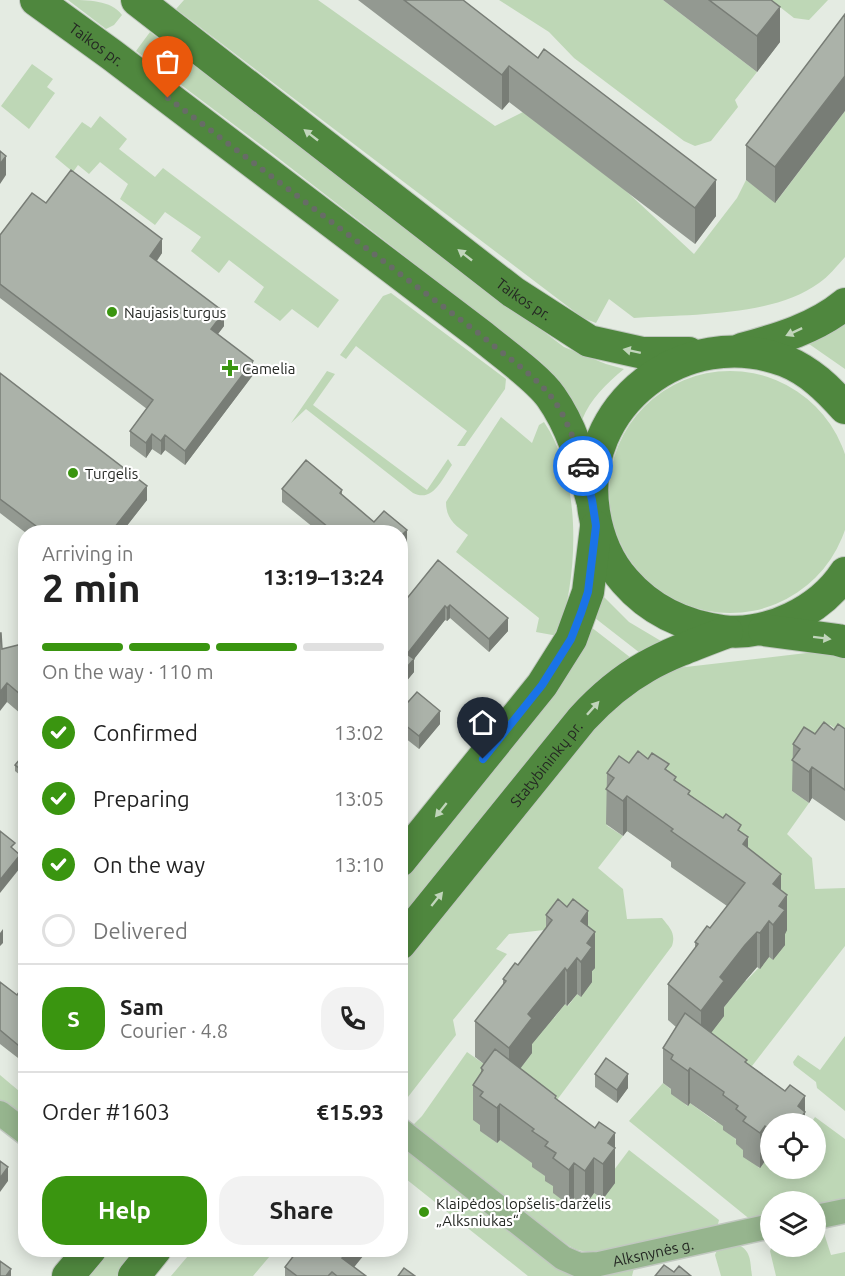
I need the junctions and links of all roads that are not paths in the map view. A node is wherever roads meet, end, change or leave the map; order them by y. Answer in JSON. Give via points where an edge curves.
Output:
{"nodes":[{"id":1,"x":36,"y":0,"type":"edge"},
{"id":2,"x":136,"y":0,"type":"edge"},
{"id":3,"x":845,"y":304,"type":"edge"},
{"id":4,"x":723,"y":352,"type":"junction"},
{"id":5,"x":845,"y":408,"type":"edge"},
{"id":6,"x":594,"y":513,"type":"junction"},
{"id":7,"x":845,"y":573,"type":"edge"},
{"id":8,"x":743,"y":630,"type":"junction"},
{"id":9,"x":845,"y":642,"type":"edge"},
{"id":10,"x":408,"y":851,"type":"edge"},
{"id":11,"x":408,"y":934,"type":"edge"},
{"id":12,"x":0,"y":1113,"type":"edge"},
{"id":13,"x":18,"y":1127,"type":"edge"},
{"id":14,"x":408,"y":1136,"type":"edge"},
{"id":15,"x":845,"y":1211,"type":"edge"},
{"id":16,"x":826,"y":1215,"type":"edge"},
{"id":17,"x":760,"y":1228,"type":"edge"},
{"id":18,"x":84,"y":1257,"type":"edge"},
{"id":19,"x":149,"y":1257,"type":"edge"},
{"id":20,"x":68,"y":1276,"type":"edge"},
{"id":21,"x":134,"y":1276,"type":"edge"}],
"edges":[{"from":1,"to":6,"type":"main road","name":"Taikos pr.","via":[[524,370],[550,396],[567,425]]},
{"from":4,"to":2,"type":"main road","name":"Taikos pr.","one_way":true,"via":[[643,353],[589,341],[513,292]]},
{"from":3,"to":4,"type":"main road","one_way":true,"via":[[823,319],[780,338]]},
{"from":4,"to":5,"type":"main road","via":[[761,354],[786,362],[829,390]]},
{"from":4,"to":6,"type":"main road","via":[[687,358],[663,369],[623,402],[598,448],[593,474]]},
{"from":6,"to":8,"type":"main road","name":"Taikos pr.","via":[[605,551],[618,573],[656,609],[704,628]]},
{"from":6,"to":10,"type":"main road","one_way":true,"via":[[588,592],[571,639],[542,685]]},
{"from":7,"to":8,"type":"main road","name":"Statybininkų pr.","via":[[805,611],[782,622]]},
{"from":8,"to":9,"type":"main road","one_way":true},
{"from":11,"to":8,"type":"main road","name":"Statybininkų pr.","one_way":true,"via":[[603,696],[647,664]]},
{"from":12,"to":13,"type":"street"},
{"from":14,"to":17,"type":"street","name":"Alksnynės g.","via":[[563,1258],[579,1265]]},
{"from":15,"to":16,"type":"street"},
{"from":18,"to":20,"type":"main road"},
{"from":19,"to":21,"type":"main road"}]}
